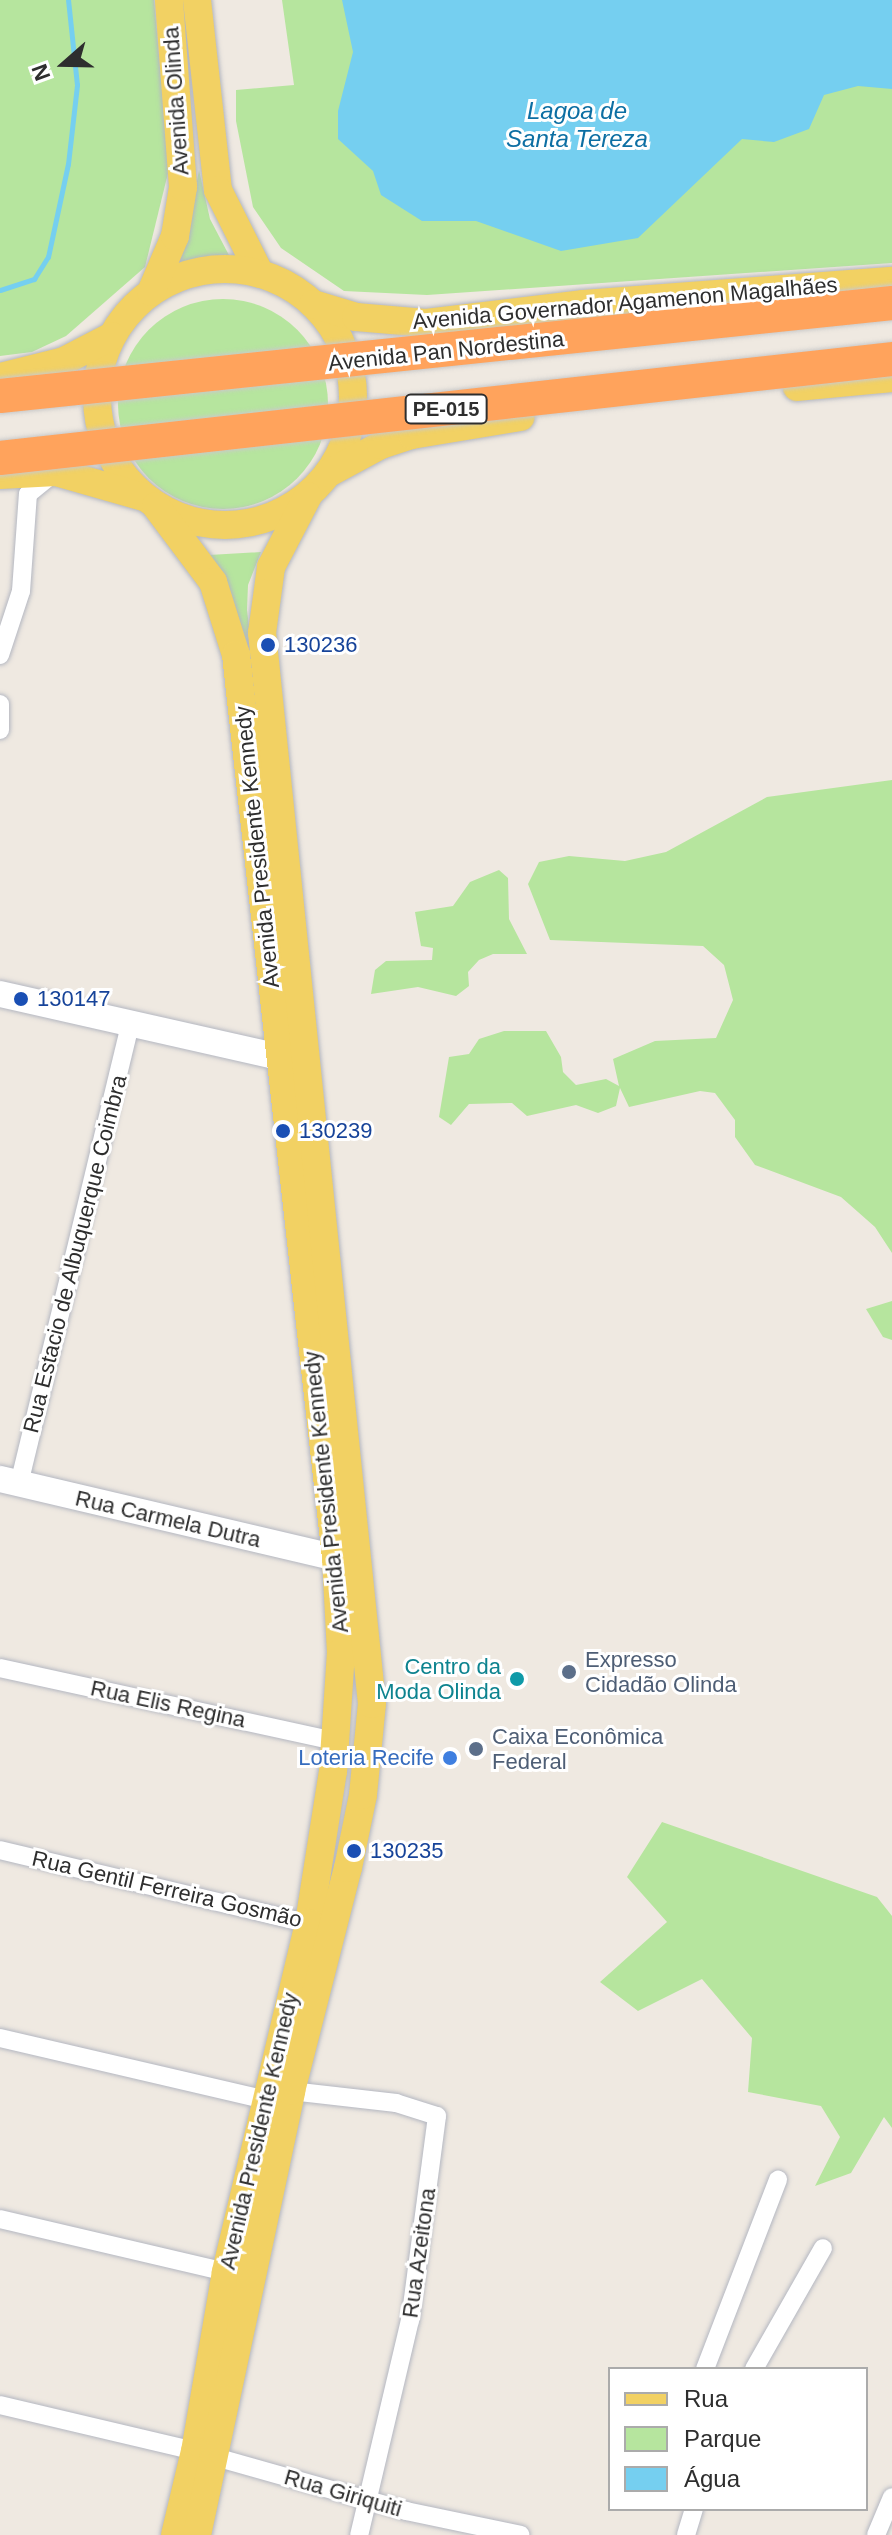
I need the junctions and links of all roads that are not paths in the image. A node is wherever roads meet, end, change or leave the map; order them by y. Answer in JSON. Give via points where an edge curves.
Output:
{"nodes":[{"id":1,"x":169,"y":0,"type":"edge"},
{"id":2,"x":197,"y":0,"type":"edge"},
{"id":3,"x":260,"y":274,"type":"junction"},
{"id":4,"x":892,"y":281,"type":"edge"},
{"id":5,"x":151,"y":292,"type":"junction"},
{"id":6,"x":892,"y":303,"type":"edge"},
{"id":7,"x":313,"y":304,"type":"junction"},
{"id":8,"x":112,"y":336,"type":"junction"},
{"id":9,"x":892,"y":359,"type":"edge"},
{"id":10,"x":0,"y":377,"type":"edge"},
{"id":11,"x":892,"y":378,"type":"edge"},
{"id":12,"x":0,"y":396,"type":"edge"},
{"id":13,"x":0,"y":458,"type":"edge"},
{"id":14,"x":56,"y":472,"type":"junction"},
{"id":15,"x":329,"y":474,"type":"junction"},
{"id":16,"x":0,"y":475,"type":"edge"},
{"id":17,"x":308,"y":496,"type":"junction"},
{"id":18,"x":150,"y":501,"type":"junction"},
{"id":19,"x":0,"y":655,"type":"edge"},
{"id":20,"x":0,"y":994,"type":"edge"},
{"id":21,"x":130,"y":1025,"type":"junction"},
{"id":22,"x":280,"y":1057,"type":"junction"},
{"id":23,"x":10,"y":1482,"type":"edge"},
{"id":24,"x":336,"y":1558,"type":"junction"},
{"id":25,"x":0,"y":1668,"type":"edge"},
{"id":26,"x":336,"y":1741,"type":"junction"},
{"id":27,"x":0,"y":1850,"type":"edge"},
{"id":28,"x":321,"y":1927,"type":"junction"},
{"id":29,"x":0,"y":2038,"type":"edge"},
{"id":30,"x":278,"y":2096,"type":"junction"},
{"id":31,"x":778,"y":2180,"type":"dead end"},
{"id":32,"x":0,"y":2219,"type":"edge"},
{"id":33,"x":823,"y":2248,"type":"dead end"},
{"id":34,"x":226,"y":2272,"type":"junction"},
{"id":35,"x":706,"y":2367,"type":"edge"},
{"id":36,"x":755,"y":2367,"type":"edge"},
{"id":37,"x":0,"y":2405,"type":"edge"},
{"id":38,"x":204,"y":2454,"type":"junction"},
{"id":39,"x":892,"y":2497,"type":"edge"},
{"id":40,"x":367,"y":2499,"type":"junction"},
{"id":41,"x":693,"y":2511,"type":"edge"},
{"id":42,"x":513,"y":2534,"type":"edge"},
{"id":43,"x":175,"y":2535,"type":"edge"},
{"id":44,"x":197,"y":2535,"type":"edge"},
{"id":45,"x":359,"y":2535,"type":"edge"},
{"id":46,"x":686,"y":2535,"type":"edge"},
{"id":47,"x":876,"y":2535,"type":"edge"}],
"edges":[{"from":1,"to":5,"type":"main road","name":"Avenida Olinda","via":[[183,187],[175,236]]},
{"from":2,"to":3,"type":"main road","via":[[218,190]]},
{"from":3,"to":5,"type":"main road","via":[[238,269],[192,273]]},
{"from":3,"to":7,"type":"main road"},
{"from":4,"to":7,"type":"main road","name":"Avenida Governador Agamenon Magalhães","via":[[584,304],[426,323],[356,317]]},
{"from":5,"to":8,"type":"main road"},
{"from":6,"to":12,"type":"highway","name":"Avenida Pan Nordestina","bridge":true},
{"from":7,"to":15,"type":"main road","via":[[336,336],[351,373],[350,425]]},
{"from":8,"to":10,"type":"main road","via":[[64,361]]},
{"from":8,"to":18,"type":"main road","via":[[98,384],[100,422],[112,458]]},
{"from":9,"to":13,"type":"highway","number":"PE-015","bridge":true},
{"from":11,"to":15,"type":"main road","via":[[442,427],[381,445]]},
{"from":14,"to":16,"type":"main road"},
{"from":14,"to":18,"type":"main road"},
{"from":14,"to":19,"type":"street","via":[[28,494],[21,591]]},
{"from":15,"to":17,"type":"main road"},
{"from":17,"to":18,"type":"main road","via":[[273,517],[234,526],[193,522]]},
{"from":17,"to":28,"type":"main road","name":"Avenida Presidente Kennedy","via":[[271,567],[262,633],[371,1667],[363,1795]]},
{"from":18,"to":22,"type":"main road","name":"Avenida Presidente Kennedy","via":[[213,582],[236,655]]},
{"from":20,"to":21,"type":"street"},
{"from":21,"to":22,"type":"street"},
{"from":21,"to":23,"type":"street","name":"Rua Estacio de Albuquerque Coimbra"},
{"from":22,"to":24,"type":"main road","name":"Avenida Presidente Kennedy"},
{"from":23,"to":24,"type":"street","name":"Rua Carmela Dutra"},
{"from":24,"to":26,"type":"main road","name":"Avenida Presidente Kennedy","via":[[341,1652]]},
{"from":25,"to":26,"type":"street","name":"Rua Elis Regina"},
{"from":26,"to":28,"type":"main road","name":"Avenida Presidente Kennedy"},
{"from":27,"to":28,"type":"street","name":"Rua Gentil Ferreira Gosmão"},
{"from":28,"to":30,"type":"main road","name":"Avenida Presidente Kennedy"},
{"from":29,"to":30,"type":"street","name":"Rua Azeitona"},
{"from":30,"to":34,"type":"main road","name":"Avenida Presidente Kennedy"},
{"from":30,"to":38,"type":"main road","name":"Avenida Presidente Kennedy"},
{"from":30,"to":40,"type":"street","name":"Rua Azeitona","via":[[433,2112],[437,2118],[410,2320]]},
{"from":31,"to":35,"type":"street"},
{"from":32,"to":34,"type":"street"},
{"from":33,"to":36,"type":"street"},
{"from":34,"to":38,"type":"main road","name":"Avenida Presidente Kennedy"},
{"from":37,"to":38,"type":"street","name":"Rua Giriquiti"},
{"from":38,"to":40,"type":"street","name":"Rua Giriquiti"},
{"from":38,"to":43,"type":"main road","name":"Avenida Presidente Kennedy"},
{"from":38,"to":44,"type":"main road","name":"Avenida Presidente Kennedy"},
{"from":39,"to":47,"type":"street"},
{"from":40,"to":42,"type":"street","name":"Rua Giriquiti"},
{"from":40,"to":45,"type":"street","name":"Rua Azeitona"},
{"from":41,"to":46,"type":"street"}]}
